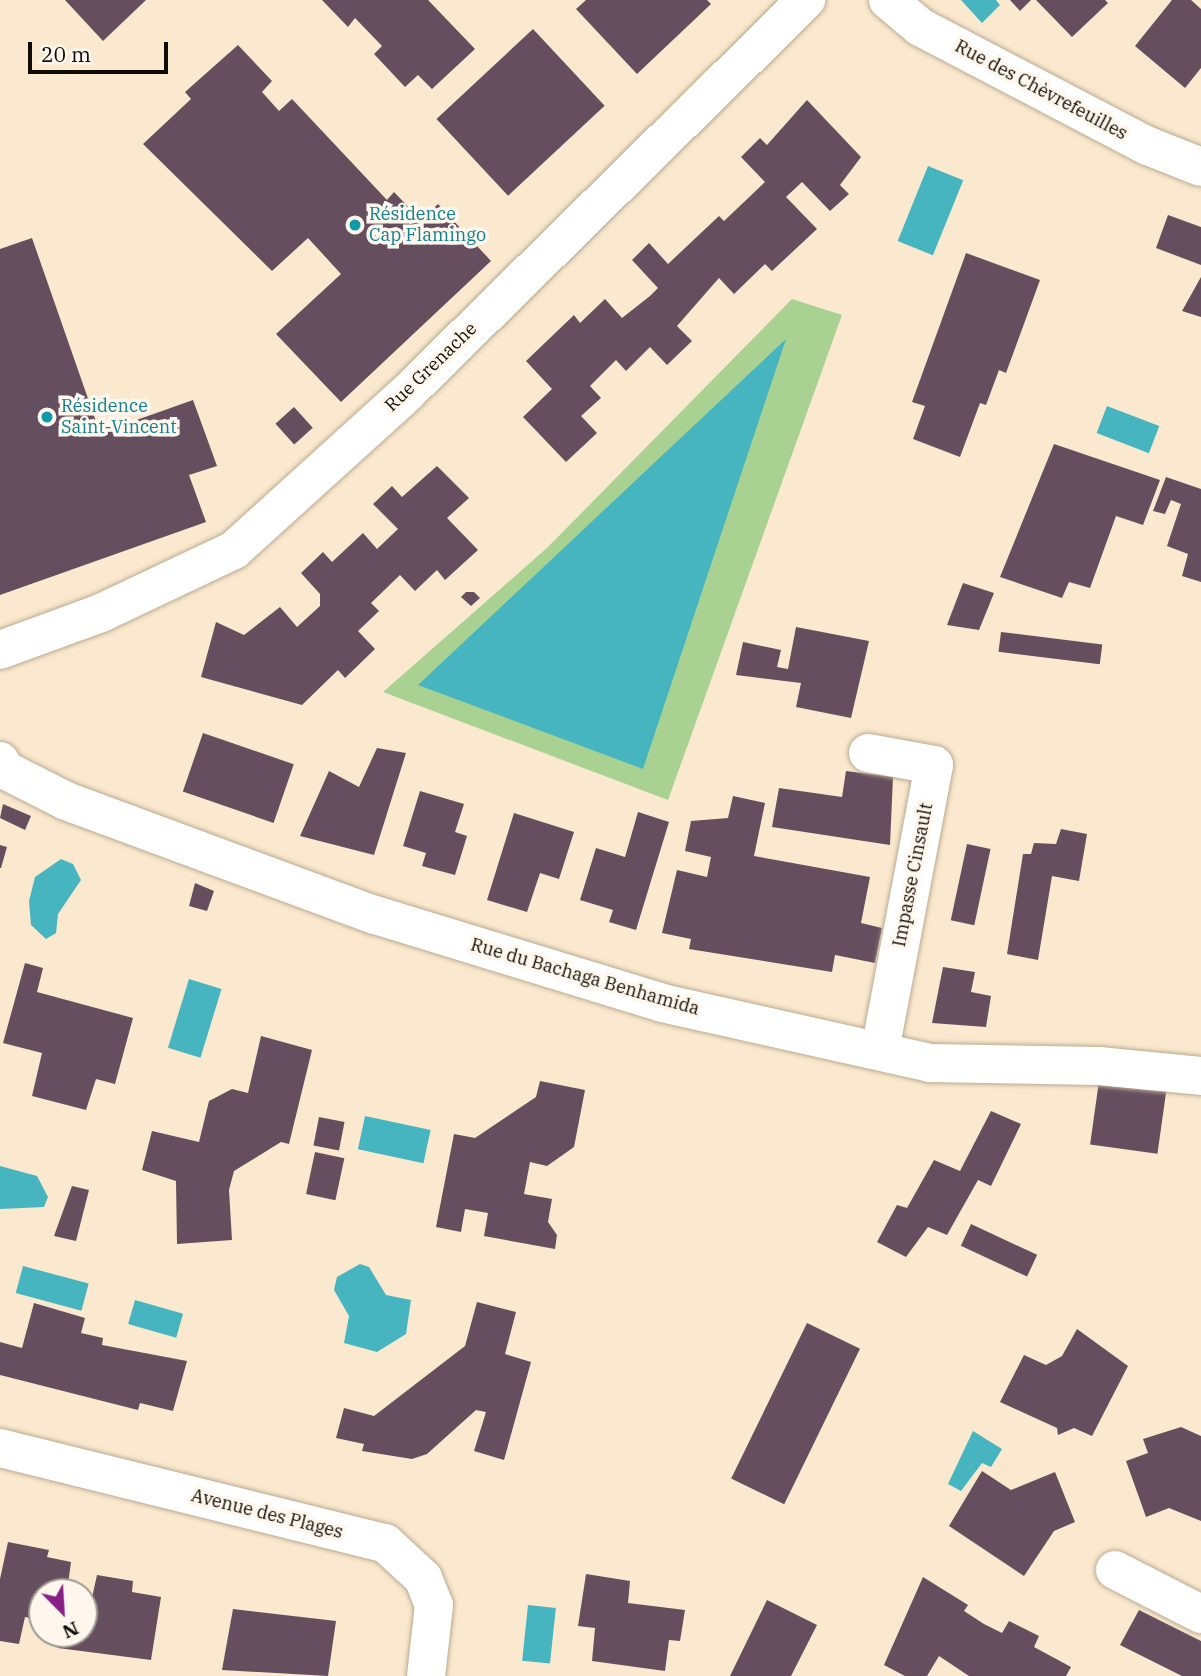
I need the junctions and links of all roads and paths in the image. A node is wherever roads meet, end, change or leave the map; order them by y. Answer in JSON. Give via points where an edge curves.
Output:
{"nodes":[{"id":1,"x":806,"y":0,"type":"edge"},
{"id":2,"x":888,"y":0,"type":"edge"},
{"id":3,"x":1201,"y":167,"type":"edge"},
{"id":4,"x":0,"y":650,"type":"edge"},
{"id":5,"x":868,"y":753,"type":"dead end"},
{"id":6,"x":0,"y":761,"type":"edge"},
{"id":7,"x":880,"y":1051,"type":"junction"},
{"id":8,"x":1201,"y":1076,"type":"edge"},
{"id":9,"x":0,"y":1448,"type":"edge"},
{"id":10,"x":1115,"y":1570,"type":"dead end"},
{"id":11,"x":1201,"y":1614,"type":"edge"},
{"id":12,"x":426,"y":1676,"type":"edge"}],
"edges":[{"from":1,"to":4,"type":"street","name":"Rue Grenache","via":[[408,392],[233,550],[101,613]]},
{"from":2,"to":3,"type":"street","name":"Rue des Chèvrefeuilles","via":[[920,27],[1147,146]]},
{"from":5,"to":7,"type":"street","name":"Impasse Cinsault","via":[[934,765]]},
{"from":6,"to":7,"type":"street","name":"Rue du Bachaga Benhamida","via":[[5,770],[66,801],[374,915],[662,1003]]},
{"from":7,"to":8,"type":"street","name":"Rue du Bachaga Benhamida","via":[[930,1063],[1099,1066]]},
{"from":9,"to":12,"type":"street","name":"Avenue des Plages","via":[[385,1543],[423,1578],[434,1605]]},
{"from":10,"to":11,"type":"street"}]}
